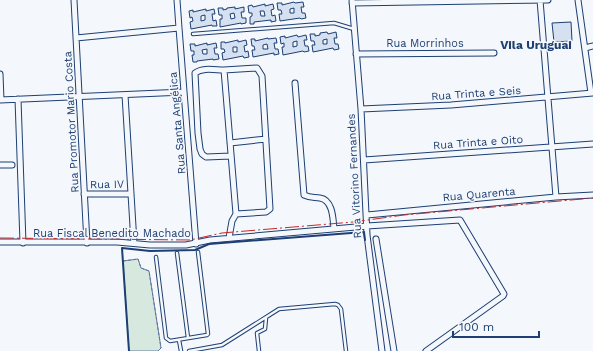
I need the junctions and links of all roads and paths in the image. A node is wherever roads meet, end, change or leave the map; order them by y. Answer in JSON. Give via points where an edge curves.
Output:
{"nodes":[{"id":1,"x":74,"y":0,"type":"edge"},
{"id":2,"x":178,"y":0,"type":"edge"},
{"id":3,"x":540,"y":0,"type":"edge"},
{"id":4,"x":548,"y":0,"type":"edge"},
{"id":5,"x":578,"y":0,"type":"edge"},
{"id":6,"x":352,"y":1,"type":"edge"},
{"id":7,"x":179,"y":28,"type":"junction"},
{"id":8,"x":354,"y":29,"type":"junction"},
{"id":9,"x":193,"y":34,"type":"dead end"},
{"id":10,"x":76,"y":38,"type":"junction"},
{"id":11,"x":593,"y":46,"type":"edge"},
{"id":12,"x":584,"y":48,"type":"junction"},
{"id":13,"x":494,"y":53,"type":"dead end"},
{"id":14,"x":356,"y":54,"type":"junction"},
{"id":15,"x":224,"y":70,"type":"junction"},
{"id":16,"x":0,"y":74,"type":"edge"},
{"id":17,"x":295,"y":83,"type":"dead end"},
{"id":18,"x":184,"y":92,"type":"junction"},
{"id":19,"x":592,"y":93,"type":"edge"},
{"id":20,"x":125,"y":95,"type":"junction"},
{"id":21,"x":79,"y":96,"type":"junction"},
{"id":22,"x":548,"y":97,"type":"junction"},
{"id":23,"x":18,"y":99,"type":"junction"},
{"id":24,"x":1,"y":100,"type":"edge"},
{"id":25,"x":361,"y":109,"type":"junction"},
{"id":26,"x":266,"y":139,"type":"junction"},
{"id":27,"x":230,"y":142,"type":"junction"},
{"id":28,"x":593,"y":144,"type":"edge"},
{"id":29,"x":552,"y":147,"type":"junction"},
{"id":30,"x":231,"y":156,"type":"junction"},
{"id":31,"x":364,"y":160,"type":"junction"},
{"id":32,"x":0,"y":165,"type":"edge"},
{"id":33,"x":12,"y":165,"type":"dead end"},
{"id":34,"x":84,"y":194,"type":"junction"},
{"id":35,"x":131,"y":194,"type":"junction"},
{"id":36,"x":593,"y":195,"type":"edge"},
{"id":37,"x":556,"y":197,"type":"junction"},
{"id":38,"x":236,"y":214,"type":"junction"},
{"id":39,"x":367,"y":214,"type":"junction"},
{"id":40,"x":367,"y":226,"type":"junction"},
{"id":41,"x":334,"y":229,"type":"junction"},
{"id":42,"x":229,"y":238,"type":"junction"},
{"id":43,"x":376,"y":239,"type":"dead end"},
{"id":44,"x":0,"y":242,"type":"edge"},
{"id":45,"x":24,"y":243,"type":"junction"},
{"id":46,"x":87,"y":243,"type":"junction"},
{"id":47,"x":134,"y":243,"type":"junction"},
{"id":48,"x":196,"y":244,"type":"junction"},
{"id":49,"x":198,"y":252,"type":"dead end"},
{"id":50,"x":177,"y":253,"type":"dead end"},
{"id":51,"x":156,"y":257,"type":"dead end"},
{"id":52,"x":123,"y":260,"type":"dead end"},
{"id":53,"x":266,"y":317,"type":"junction"},
{"id":54,"x":188,"y":338,"type":"junction"},
{"id":55,"x":179,"y":340,"type":"junction"},
{"id":56,"x":196,"y":350,"type":"edge"},
{"id":57,"x":158,"y":351,"type":"edge"},
{"id":58,"x":181,"y":351,"type":"edge"},
{"id":59,"x":188,"y":351,"type":"edge"},
{"id":60,"x":259,"y":351,"type":"edge"},
{"id":61,"x":346,"y":351,"type":"edge"},
{"id":62,"x":382,"y":351,"type":"edge"},
{"id":63,"x":394,"y":351,"type":"edge"},
{"id":64,"x":426,"y":351,"type":"edge"}],
"edges":[{"from":1,"to":10,"type":"street","name":"Rua Promotor Mario Costa"},
{"from":2,"to":7,"type":"street","name":"Rua Santa Angélica"},
{"from":3,"to":4,"type":"street"},
{"from":3,"to":6,"type":"street"},
{"from":3,"to":22,"type":"street"},
{"from":5,"to":12,"type":"street"},
{"from":6,"to":8,"type":"street","name":"Rua Vitorino Fernandes"},
{"from":7,"to":10,"type":"street"},
{"from":7,"to":18,"type":"street","name":"Rua Santa Angélica"},
{"from":8,"to":9,"type":"lane","via":[[334,23]]},
{"from":8,"to":14,"type":"street","name":"Rua Vitorino Fernandes"},
{"from":10,"to":21,"type":"street","name":"Rua Promotor Mario Costa"},
{"from":11,"to":12,"type":"street"},
{"from":12,"to":19,"type":"street"},
{"from":13,"to":14,"type":"street","name":"Rua Morrinhos"},
{"from":14,"to":25,"type":"street","name":"Rua Vitorino Fernandes"},
{"from":15,"to":26,"type":"street","via":[[257,68],[260,72]]},
{"from":15,"to":27,"type":"street"},
{"from":15,"to":30,"type":"street","via":[[204,69],[195,73],[198,133],[200,149],[206,157]]},
{"from":16,"to":24,"type":"street"},
{"from":17,"to":41,"type":"street","via":[[304,195],[327,201]]},
{"from":18,"to":20,"type":"street"},
{"from":18,"to":48,"type":"street","name":"Rua Santa Angélica"},
{"from":19,"to":22,"type":"street","name":"Rua Trinta e Seis"},
{"from":20,"to":21,"type":"street"},
{"from":20,"to":35,"type":"street"},
{"from":21,"to":23,"type":"street"},
{"from":21,"to":34,"type":"street","name":"Rua Promotor Mario Costa"},
{"from":22,"to":25,"type":"street","name":"Rua Trinta e Seis"},
{"from":22,"to":29,"type":"street"},
{"from":23,"to":24,"type":"street"},
{"from":23,"to":45,"type":"street"},
{"from":25,"to":31,"type":"street","name":"Rua Vitorino Fernandes"},
{"from":26,"to":27,"type":"street"},
{"from":26,"to":38,"type":"street","via":[[270,209],[266,212]]},
{"from":27,"to":30,"type":"street"},
{"from":28,"to":29,"type":"street","name":"Rua Trinta e Oito"},
{"from":29,"to":31,"type":"street","name":"Rua Trinta e Oito"},
{"from":29,"to":37,"type":"street"},
{"from":30,"to":38,"type":"street"},
{"from":31,"to":39,"type":"street","name":"Rua Vitorino Fernandes"},
{"from":32,"to":33,"type":"street"},
{"from":34,"to":35,"type":"street","name":"Rua IV"},
{"from":34,"to":46,"type":"street","name":"Rua Promotor Mario Costa"},
{"from":35,"to":47,"type":"street"},
{"from":36,"to":37,"type":"street","name":"Rua Quarenta"},
{"from":37,"to":39,"type":"street","name":"Rua Quarenta"},
{"from":38,"to":42,"type":"street"},
{"from":39,"to":40,"type":"street","name":"Rua Vitorino Fernandes"},
{"from":40,"to":41,"type":"street","name":"Rua Fiscal Benedito Machado"},
{"from":40,"to":62,"type":"street","name":"Rua Vitorino Fernandes"},
{"from":40,"to":64,"type":"street","name":"Rua Fiscal Benedito Machado","via":[[460,220],[504,291],[503,296]]},
{"from":41,"to":42,"type":"street","name":"Rua Fiscal Benedito Machado"},
{"from":42,"to":48,"type":"street","name":"Rua Fiscal Benedito Machado"},
{"from":43,"to":63,"type":"street"},
{"from":44,"to":45,"type":"street","name":"Rua Fiscal Benedito Machado"},
{"from":45,"to":46,"type":"street","name":"Rua Fiscal Benedito Machado"},
{"from":46,"to":47,"type":"street","name":"Rua Fiscal Benedito Machado"},
{"from":47,"to":48,"type":"street","name":"Rua Fiscal Benedito Machado","via":[[150,248]]},
{"from":49,"to":54,"type":"lane","via":[[208,334]]},
{"from":50,"to":54,"type":"lane"},
{"from":51,"to":55,"type":"lane","via":[[166,338],[170,341]]},
{"from":52,"to":57,"type":"path","via":[[138,259],[141,268],[149,271],[161,348]]},
{"from":53,"to":56,"type":"lane","via":[[222,345]]},
{"from":53,"to":60,"type":"lane","via":[[265,329],[258,333]]},
{"from":53,"to":61,"type":"lane","via":[[279,310],[326,304],[338,305],[341,309]]},
{"from":54,"to":55,"type":"lane"},
{"from":55,"to":58,"type":"lane"},
{"from":56,"to":59,"type":"lane"}]}
